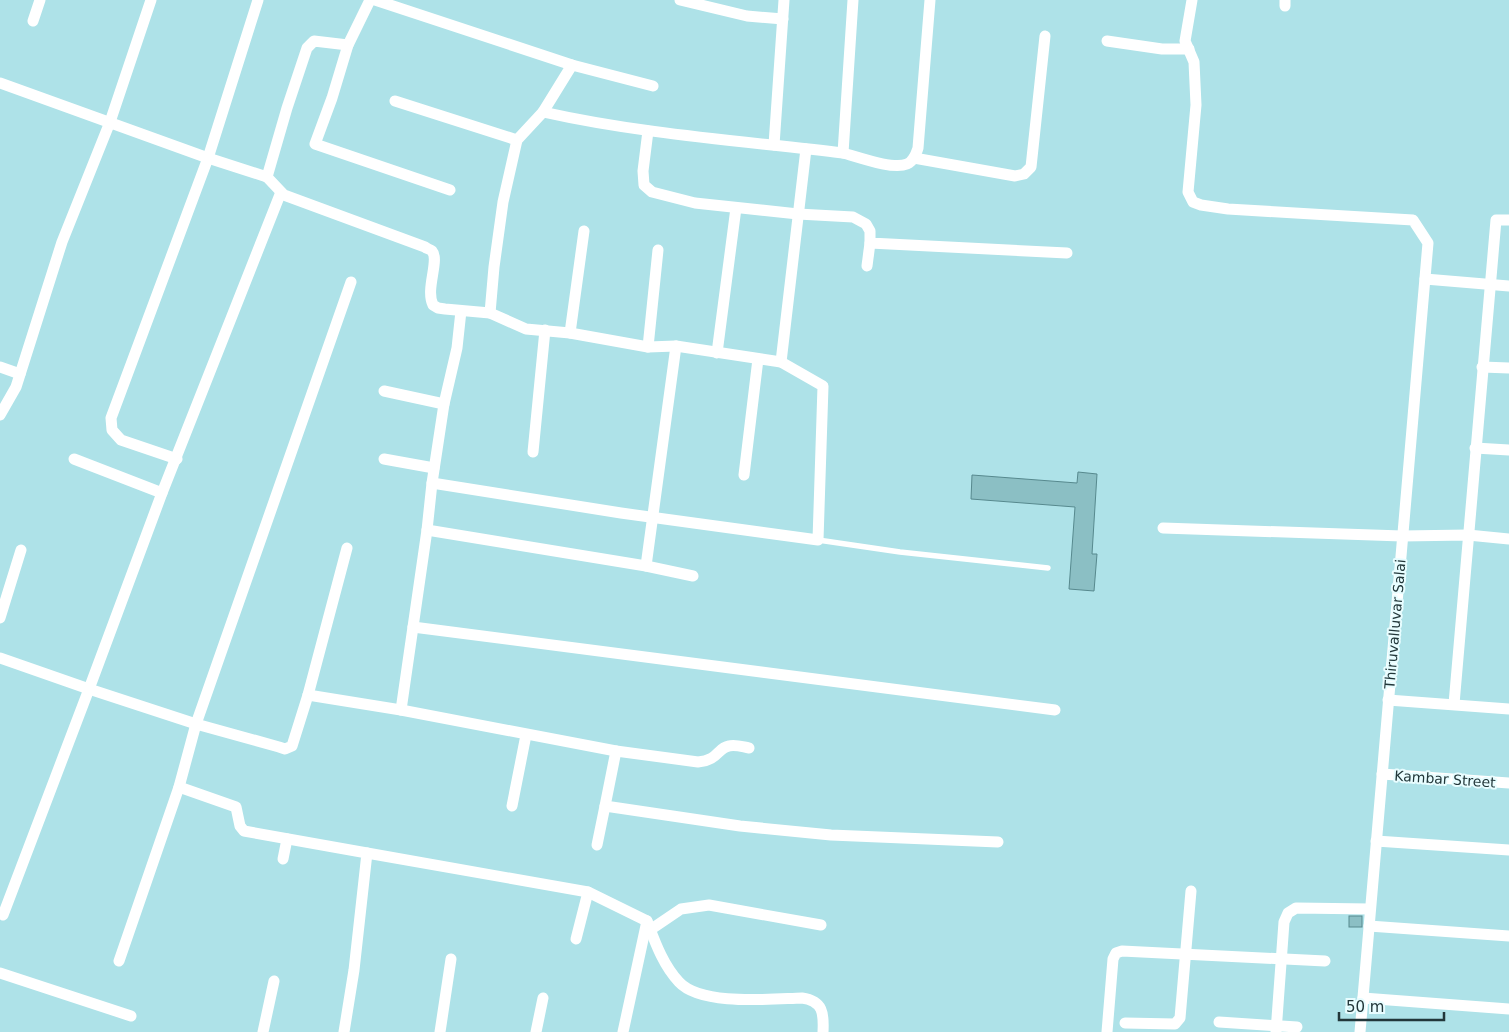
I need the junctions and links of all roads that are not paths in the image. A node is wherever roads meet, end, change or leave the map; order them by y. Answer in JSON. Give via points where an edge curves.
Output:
{"nodes":[{"id":1,"x":40,"y":0,"type":"edge"},
{"id":2,"x":151,"y":0,"type":"edge"},
{"id":3,"x":258,"y":0,"type":"edge"},
{"id":4,"x":370,"y":0,"type":"edge"},
{"id":5,"x":375,"y":0,"type":"edge"},
{"id":6,"x":680,"y":0,"type":"edge"},
{"id":7,"x":784,"y":0,"type":"edge"},
{"id":8,"x":853,"y":0,"type":"edge"},
{"id":9,"x":930,"y":0,"type":"edge"},
{"id":10,"x":1192,"y":0,"type":"edge"},
{"id":11,"x":783,"y":20,"type":"junction"},
{"id":12,"x":33,"y":21,"type":"dead end"},
{"id":13,"x":1045,"y":36,"type":"dead end"},
{"id":14,"x":1107,"y":41,"type":"dead end"},
{"id":15,"x":348,"y":45,"type":"junction"},
{"id":16,"x":1189,"y":49,"type":"junction"},
{"id":17,"x":572,"y":65,"type":"junction"},
{"id":18,"x":0,"y":83,"type":"edge"},
{"id":19,"x":653,"y":86,"type":"dead end"},
{"id":20,"x":395,"y":100,"type":"dead end"},
{"id":21,"x":543,"y":112,"type":"junction"},
{"id":22,"x":110,"y":122,"type":"junction"},
{"id":23,"x":648,"y":131,"type":"junction"},
{"id":24,"x":517,"y":140,"type":"junction"},
{"id":25,"x":774,"y":145,"type":"junction"},
{"id":26,"x":806,"y":149,"type":"junction"},
{"id":27,"x":843,"y":153,"type":"junction"},
{"id":28,"x":208,"y":158,"type":"junction"},
{"id":29,"x":914,"y":158,"type":"junction"},
{"id":30,"x":267,"y":177,"type":"junction"},
{"id":31,"x":450,"y":190,"type":"dead end"},
{"id":32,"x":281,"y":192,"type":"junction"},
{"id":33,"x":736,"y":208,"type":"junction"},
{"id":34,"x":798,"y":214,"type":"junction"},
{"id":35,"x":1509,"y":220,"type":"edge"},
{"id":36,"x":584,"y":231,"type":"dead end"},
{"id":37,"x":870,"y":243,"type":"junction"},
{"id":38,"x":658,"y":250,"type":"dead end"},
{"id":39,"x":1067,"y":253,"type":"dead end"},
{"id":40,"x":867,"y":266,"type":"dead end"},
{"id":41,"x":1424,"y":279,"type":"junction"},
{"id":42,"x":351,"y":282,"type":"dead end"},
{"id":43,"x":1489,"y":284,"type":"junction"},
{"id":44,"x":1509,"y":286,"type":"edge"},
{"id":45,"x":461,"y":311,"type":"junction"},
{"id":46,"x":490,"y":313,"type":"junction"},
{"id":47,"x":545,"y":330,"type":"junction"},
{"id":48,"x":570,"y":333,"type":"junction"},
{"id":49,"x":676,"y":346,"type":"junction"},
{"id":50,"x":648,"y":347,"type":"junction"},
{"id":51,"x":716,"y":353,"type":"junction"},
{"id":52,"x":758,"y":359,"type":"junction"},
{"id":53,"x":781,"y":362,"type":"junction"},
{"id":54,"x":0,"y":367,"type":"edge"},
{"id":55,"x":1482,"y":367,"type":"junction"},
{"id":56,"x":1509,"y":368,"type":"edge"},
{"id":57,"x":20,"y":374,"type":"junction"},
{"id":58,"x":384,"y":391,"type":"dead end"},
{"id":59,"x":444,"y":404,"type":"junction"},
{"id":60,"x":0,"y":415,"type":"edge"},
{"id":61,"x":1475,"y":448,"type":"junction"},
{"id":62,"x":1509,"y":450,"type":"edge"},
{"id":63,"x":533,"y":452,"type":"dead end"},
{"id":64,"x":177,"y":459,"type":"junction"},
{"id":65,"x":384,"y":459,"type":"dead end"},
{"id":66,"x":74,"y":460,"type":"dead end"},
{"id":67,"x":434,"y":468,"type":"junction"},
{"id":68,"x":744,"y":475,"type":"dead end"},
{"id":69,"x":432,"y":483,"type":"junction"},
{"id":70,"x":162,"y":493,"type":"junction"},
{"id":71,"x":652,"y":517,"type":"junction"},
{"id":72,"x":1163,"y":528,"type":"dead end"},
{"id":73,"x":428,"y":530,"type":"junction"},
{"id":74,"x":1468,"y":535,"type":"junction"},
{"id":75,"x":1402,"y":536,"type":"junction"},
{"id":76,"x":1509,"y":539,"type":"edge"},
{"id":77,"x":818,"y":540,"type":"junction"},
{"id":78,"x":347,"y":548,"type":"dead end"},
{"id":79,"x":20,"y":550,"type":"dead end"},
{"id":80,"x":646,"y":566,"type":"junction"},
{"id":81,"x":1048,"y":568,"type":"dead end"},
{"id":82,"x":693,"y":576,"type":"dead end"},
{"id":83,"x":0,"y":618,"type":"edge"},
{"id":84,"x":413,"y":627,"type":"junction"},
{"id":85,"x":0,"y":658,"type":"edge"},
{"id":86,"x":89,"y":688,"type":"junction"},
{"id":87,"x":308,"y":695,"type":"junction"},
{"id":88,"x":1388,"y":700,"type":"junction"},
{"id":89,"x":1454,"y":704,"type":"junction"},
{"id":90,"x":1509,"y":709,"type":"edge"},
{"id":91,"x":401,"y":710,"type":"junction"},
{"id":92,"x":1055,"y":710,"type":"dead end"},
{"id":93,"x":196,"y":724,"type":"junction"},
{"id":94,"x":526,"y":734,"type":"junction"},
{"id":95,"x":749,"y":748,"type":"dead end"},
{"id":96,"x":616,"y":751,"type":"junction"},
{"id":97,"x":1382,"y":774,"type":"junction"},
{"id":98,"x":1509,"y":783,"type":"edge"},
{"id":99,"x":179,"y":787,"type":"junction"},
{"id":100,"x":512,"y":806,"type":"dead end"},
{"id":101,"x":605,"y":806,"type":"junction"},
{"id":102,"x":288,"y":839,"type":"junction"},
{"id":103,"x":1376,"y":841,"type":"junction"},
{"id":104,"x":998,"y":842,"type":"dead end"},
{"id":105,"x":597,"y":845,"type":"dead end"},
{"id":106,"x":1509,"y":850,"type":"edge"},
{"id":107,"x":367,"y":853,"type":"junction"},
{"id":108,"x":283,"y":859,"type":"dead end"},
{"id":109,"x":1191,"y":891,"type":"dead end"},
{"id":110,"x":588,"y":892,"type":"junction"},
{"id":111,"x":1370,"y":909,"type":"junction"},
{"id":112,"x":3,"y":915,"type":"dead end"},
{"id":113,"x":648,"y":925,"type":"junction"},
{"id":114,"x":821,"y":925,"type":"dead end"},
{"id":115,"x":1369,"y":926,"type":"junction"},
{"id":116,"x":1509,"y":936,"type":"edge"},
{"id":117,"x":576,"y":939,"type":"dead end"},
{"id":118,"x":1186,"y":954,"type":"junction"},
{"id":119,"x":451,"y":959,"type":"dead end"},
{"id":120,"x":1281,"y":959,"type":"junction"},
{"id":121,"x":119,"y":961,"type":"dead end"},
{"id":122,"x":1324,"y":961,"type":"dead end"},
{"id":123,"x":0,"y":973,"type":"edge"},
{"id":124,"x":274,"y":981,"type":"dead end"},
{"id":125,"x":543,"y":998,"type":"dead end"},
{"id":126,"x":1362,"y":998,"type":"junction"},
{"id":127,"x":1509,"y":1009,"type":"edge"},
{"id":128,"x":131,"y":1016,"type":"dead end"},
{"id":129,"x":1219,"y":1022,"type":"dead end"},
{"id":130,"x":1125,"y":1023,"type":"dead end"},
{"id":131,"x":1298,"y":1027,"type":"dead end"},
{"id":132,"x":1276,"y":1029,"type":"edge"},
{"id":133,"x":264,"y":1032,"type":"edge"},
{"id":134,"x":344,"y":1032,"type":"edge"},
{"id":135,"x":440,"y":1032,"type":"edge"},
{"id":136,"x":536,"y":1032,"type":"edge"},
{"id":137,"x":624,"y":1032,"type":"edge"},
{"id":138,"x":823,"y":1032,"type":"edge"},
{"id":139,"x":1107,"y":1032,"type":"edge"},
{"id":140,"x":1360,"y":1032,"type":"edge"}],
"edges":[{"from":1,"to":12,"type":"street"},
{"from":2,"to":22,"type":"street"},
{"from":3,"to":28,"type":"street"},
{"from":4,"to":15,"type":"street"},
{"from":5,"to":17,"type":"street"},
{"from":6,"to":11,"type":"street","via":[[747,16]]},
{"from":7,"to":11,"type":"street"},
{"from":8,"to":27,"type":"street"},
{"from":9,"to":29,"type":"street","via":[[918,148]]},
{"from":10,"to":16,"type":"street","via":[[1185,41]]},
{"from":11,"to":25,"type":"street"},
{"from":13,"to":29,"type":"street","via":[[1031,167],[1024,174],[1015,176]]},
{"from":14,"to":16,"type":"street","via":[[1162,49]]},
{"from":15,"to":30,"type":"street","via":[[314,41],[307,48]]},
{"from":15,"to":31,"type":"street","via":[[315,144]]},
{"from":16,"to":41,"type":"street","name":"Thiruvalluvar Salai","via":[[1194,62],[1196,105],[1188,192],[1193,202],[1228,209],[1413,220],[1428,243]]},
{"from":17,"to":19,"type":"street"},
{"from":17,"to":21,"type":"street"},
{"from":18,"to":22,"type":"street"},
{"from":20,"to":24,"type":"street"},
{"from":21,"to":23,"type":"street"},
{"from":21,"to":24,"type":"street"},
{"from":22,"to":28,"type":"street"},
{"from":22,"to":57,"type":"street","via":[[62,242]]},
{"from":23,"to":25,"type":"street"},
{"from":23,"to":33,"type":"street","via":[[644,185],[652,192],[695,203]]},
{"from":24,"to":46,"type":"street","via":[[503,202]]},
{"from":25,"to":26,"type":"street"},
{"from":26,"to":27,"type":"street"},
{"from":26,"to":34,"type":"street"},
{"from":27,"to":29,"type":"street","via":[[896,166],[907,164]]},
{"from":28,"to":30,"type":"street"},
{"from":28,"to":64,"type":"street","via":[[111,418],[112,430],[121,440]]},
{"from":30,"to":32,"type":"street"},
{"from":32,"to":45,"type":"street","via":[[425,247],[435,258],[430,300],[438,308]]},
{"from":32,"to":64,"type":"street"},
{"from":33,"to":34,"type":"street"},
{"from":33,"to":51,"type":"street"},
{"from":34,"to":37,"type":"street","via":[[853,217],[866,224]]},
{"from":34,"to":53,"type":"street"},
{"from":35,"to":43,"type":"street","via":[[1496,220]]},
{"from":36,"to":48,"type":"street"},
{"from":37,"to":39,"type":"street"},
{"from":37,"to":40,"type":"street"},
{"from":38,"to":50,"type":"street"},
{"from":41,"to":43,"type":"street"},
{"from":41,"to":75,"type":"street","name":"Thiruvalluvar Salai"},
{"from":42,"to":93,"type":"street"},
{"from":43,"to":44,"type":"street"},
{"from":43,"to":55,"type":"street"},
{"from":45,"to":46,"type":"street"},
{"from":45,"to":59,"type":"street","via":[[457,348]]},
{"from":46,"to":47,"type":"street","via":[[526,329]]},
{"from":47,"to":48,"type":"street"},
{"from":47,"to":63,"type":"street"},
{"from":48,"to":50,"type":"street"},
{"from":49,"to":50,"type":"street"},
{"from":49,"to":51,"type":"street"},
{"from":49,"to":71,"type":"street"},
{"from":51,"to":52,"type":"street"},
{"from":52,"to":53,"type":"street"},
{"from":52,"to":68,"type":"street"},
{"from":53,"to":77,"type":"street","via":[[822,386]]},
{"from":54,"to":57,"type":"street"},
{"from":55,"to":56,"type":"street"},
{"from":55,"to":61,"type":"street"},
{"from":57,"to":60,"type":"street"},
{"from":58,"to":59,"type":"street"},
{"from":59,"to":67,"type":"street"},
{"from":61,"to":62,"type":"street"},
{"from":61,"to":74,"type":"street"},
{"from":64,"to":70,"type":"street"},
{"from":65,"to":67,"type":"street"},
{"from":66,"to":70,"type":"street"},
{"from":67,"to":69,"type":"street"},
{"from":69,"to":71,"type":"street"},
{"from":69,"to":73,"type":"street"},
{"from":70,"to":86,"type":"street"},
{"from":71,"to":77,"type":"street"},
{"from":71,"to":80,"type":"street"},
{"from":72,"to":75,"type":"street"},
{"from":73,"to":80,"type":"street"},
{"from":73,"to":84,"type":"street"},
{"from":74,"to":75,"type":"street"},
{"from":74,"to":76,"type":"street"},
{"from":74,"to":89,"type":"street"},
{"from":75,"to":88,"type":"street","name":"Thiruvalluvar Salai"},
{"from":77,"to":81,"type":"lane"},
{"from":78,"to":87,"type":"street"},
{"from":79,"to":83,"type":"street"},
{"from":80,"to":82,"type":"street"},
{"from":84,"to":91,"type":"street"},
{"from":84,"to":92,"type":"street"},
{"from":85,"to":86,"type":"street"},
{"from":86,"to":93,"type":"street"},
{"from":86,"to":112,"type":"street"},
{"from":87,"to":91,"type":"street"},
{"from":87,"to":93,"type":"street","via":[[292,746],[285,749]]},
{"from":88,"to":89,"type":"street"},
{"from":88,"to":97,"type":"street","name":"Thiruvalluvar Salai"},
{"from":89,"to":90,"type":"street"},
{"from":91,"to":94,"type":"street"},
{"from":93,"to":99,"type":"street"},
{"from":94,"to":96,"type":"street"},
{"from":94,"to":100,"type":"street"},
{"from":95,"to":96,"type":"street","via":[[730,745],[709,761],[698,762]]},
{"from":96,"to":101,"type":"street"},
{"from":97,"to":98,"type":"street","name":"Kambar Street"},
{"from":97,"to":103,"type":"street","name":"Thiruvalluvar Salai"},
{"from":99,"to":102,"type":"street","via":[[236,807],[244,831]]},
{"from":99,"to":121,"type":"street"},
{"from":101,"to":104,"type":"street","via":[[740,826]]},
{"from":101,"to":105,"type":"street"},
{"from":102,"to":107,"type":"street"},
{"from":102,"to":108,"type":"street"},
{"from":103,"to":106,"type":"street"},
{"from":103,"to":111,"type":"street","name":"Thiruvalluvar Salai"},
{"from":107,"to":110,"type":"street"},
{"from":107,"to":134,"type":"street"},
{"from":109,"to":118,"type":"street"},
{"from":110,"to":113,"type":"street"},
{"from":110,"to":117,"type":"street"},
{"from":111,"to":115,"type":"street","name":"Thiruvalluvar Salai"},
{"from":111,"to":120,"type":"street","via":[[1296,908],[1288,913],[1284,922]]},
{"from":113,"to":114,"type":"street","via":[[682,909],[709,905]]},
{"from":113,"to":137,"type":"street"},
{"from":113,"to":138,"type":"street","via":[[659,952],[680,983],[701,995],[725,999],[813,1000],[822,1008]]},
{"from":115,"to":116,"type":"street"},
{"from":115,"to":126,"type":"street","name":"Thiruvalluvar Salai"},
{"from":118,"to":120,"type":"street"},
{"from":118,"to":130,"type":"street","via":[[1180,1018],[1175,1024]]},
{"from":118,"to":139,"type":"street","via":[[1116,953]]},
{"from":119,"to":135,"type":"street"},
{"from":120,"to":122,"type":"street"},
{"from":120,"to":132,"type":"street"},
{"from":123,"to":128,"type":"street"},
{"from":124,"to":133,"type":"street"},
{"from":125,"to":136,"type":"street"},
{"from":126,"to":127,"type":"street"},
{"from":126,"to":140,"type":"street","name":"Thiruvalluvar Salai"},
{"from":129,"to":132,"type":"street"},
{"from":131,"to":132,"type":"street"}]}
